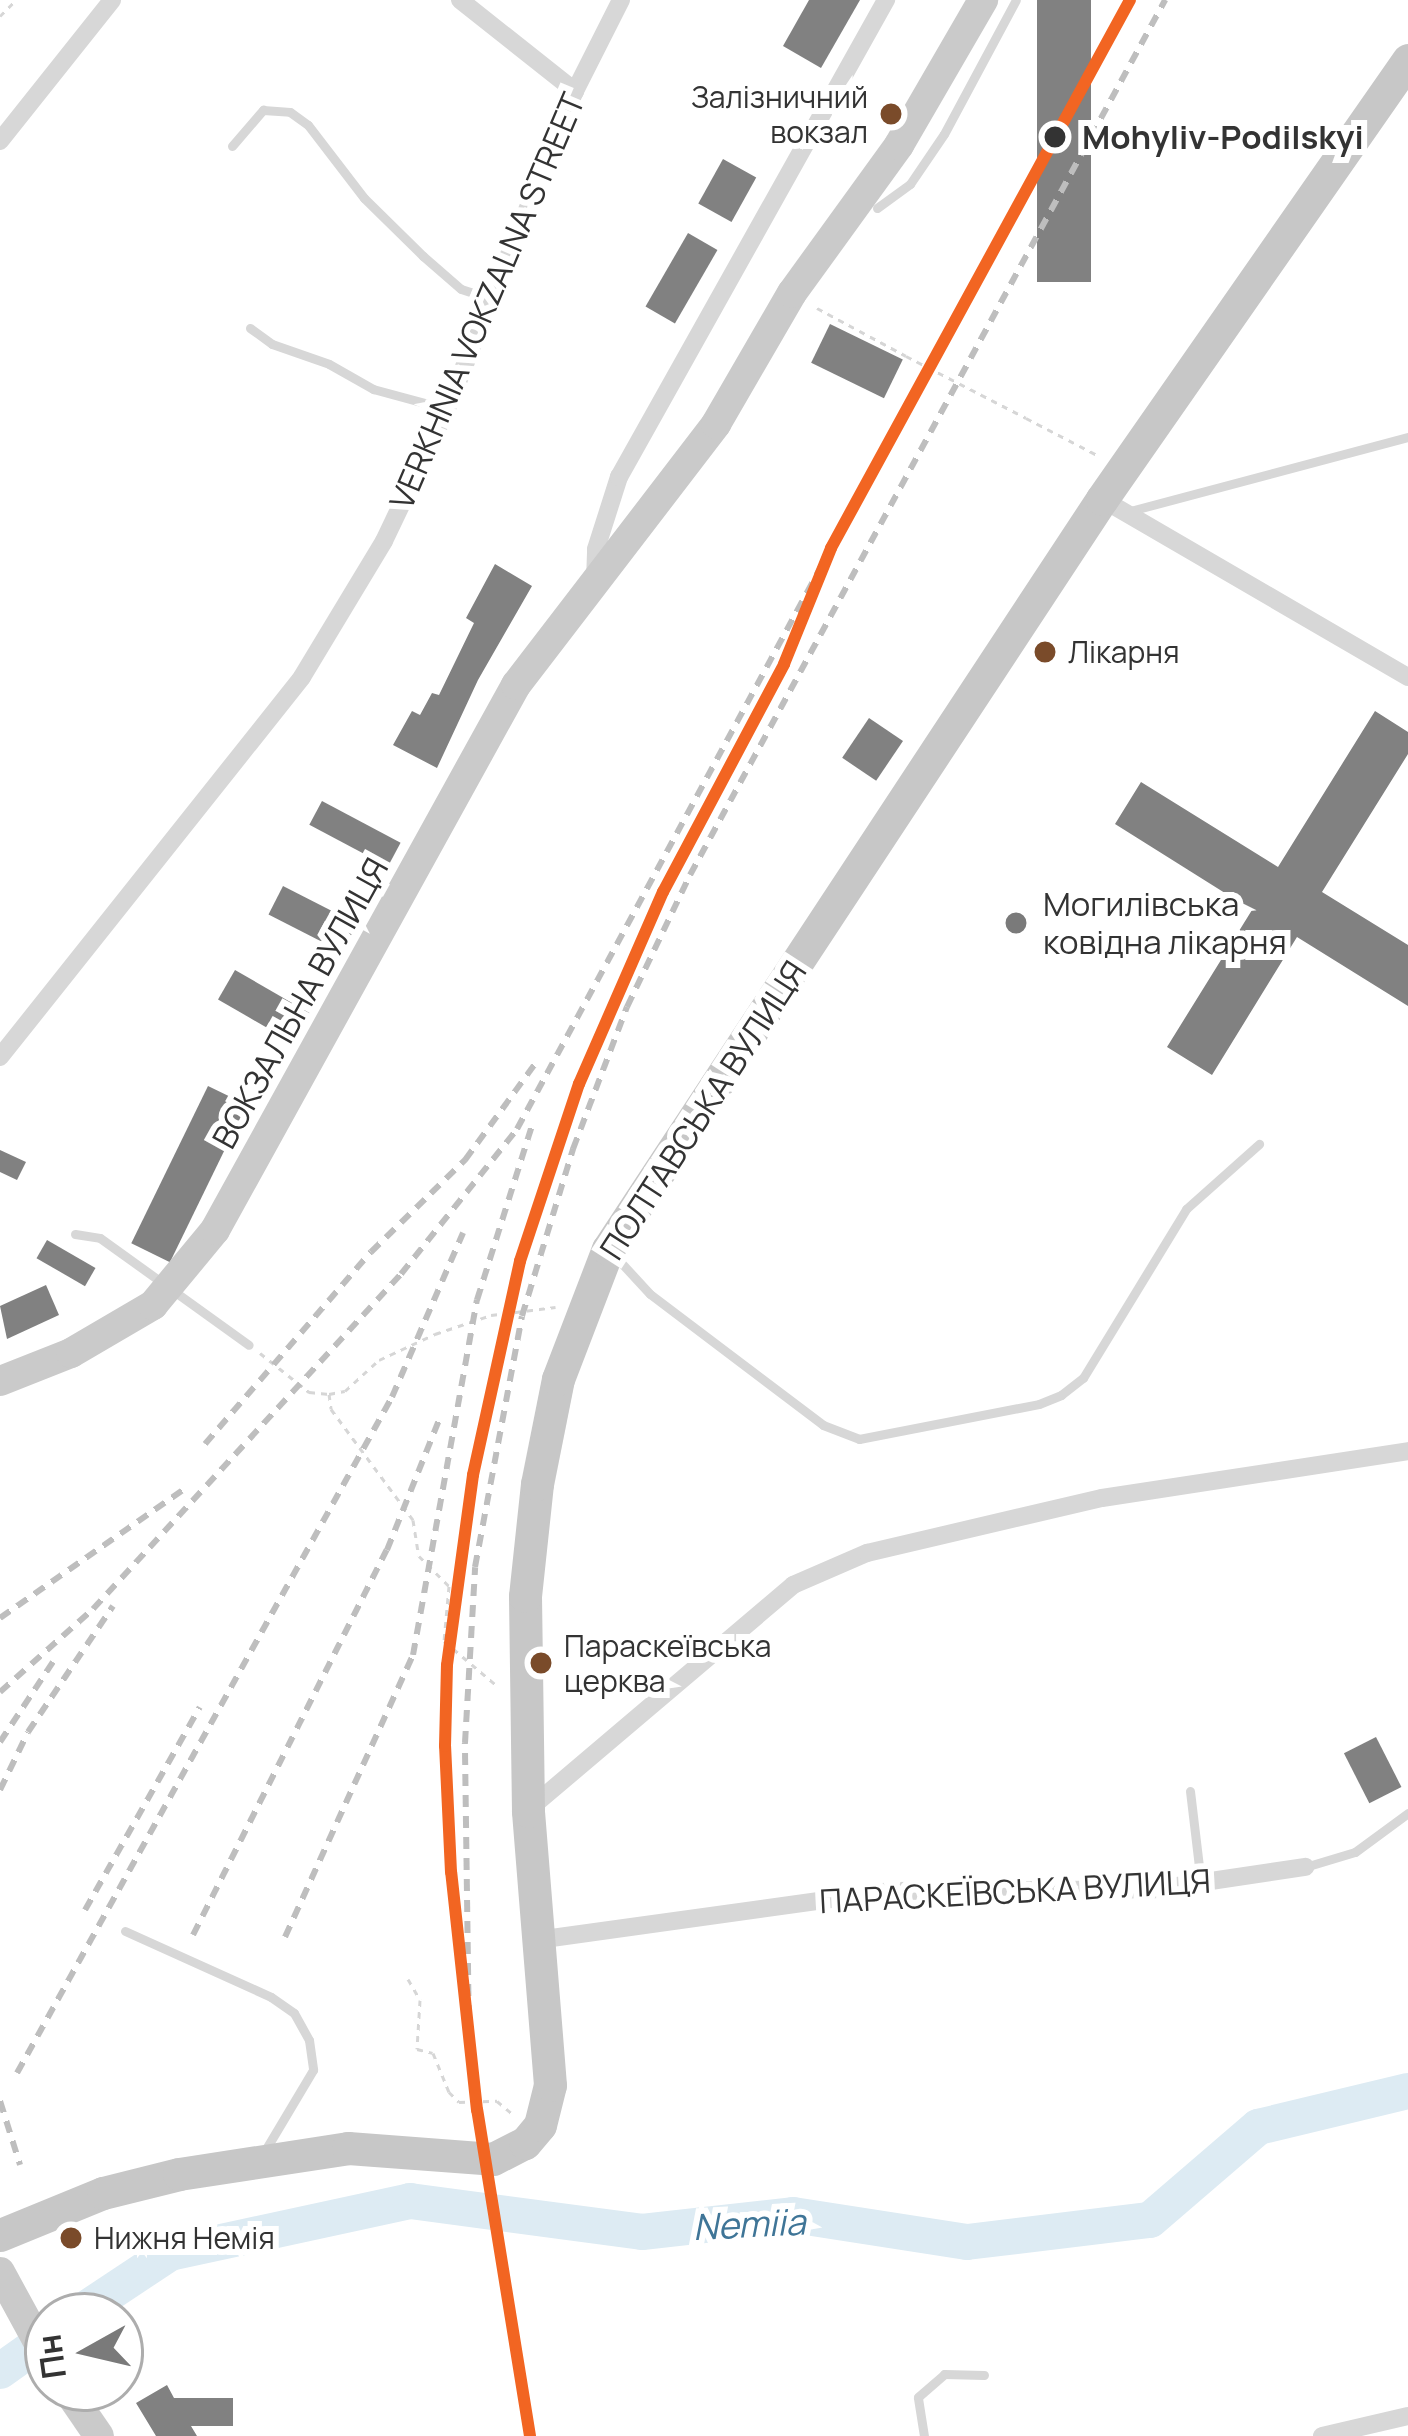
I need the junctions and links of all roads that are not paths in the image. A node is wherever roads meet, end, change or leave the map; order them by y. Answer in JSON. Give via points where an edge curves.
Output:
{"nodes":[{"id":1,"x":112,"y":0,"type":"edge"},
{"id":2,"x":460,"y":0,"type":"edge"},
{"id":3,"x":621,"y":0,"type":"edge"},
{"id":4,"x":886,"y":0,"type":"edge"},
{"id":5,"x":983,"y":0,"type":"edge"},
{"id":6,"x":999,"y":0,"type":"edge"},
{"id":7,"x":1016,"y":0,"type":"edge"},
{"id":8,"x":1408,"y":60,"type":"edge"},
{"id":9,"x":575,"y":92,"type":"junction"},
{"id":10,"x":0,"y":141,"type":"edge"},
{"id":11,"x":232,"y":146,"type":"dead end"},
{"id":12,"x":877,"y":208,"type":"junction"},
{"id":13,"x":491,"y":299,"type":"junction"},
{"id":14,"x":777,"y":327,"type":"junction"},
{"id":15,"x":250,"y":328,"type":"dead end"},
{"id":16,"x":447,"y":410,"type":"junction"},
{"id":17,"x":1408,"y":437,"type":"edge"},
{"id":18,"x":1113,"y":505,"type":"junction"},
{"id":19,"x":595,"y":586,"type":"junction"},
{"id":20,"x":1408,"y":676,"type":"edge"},
{"id":21,"x":0,"y":1058,"type":"edge"},
{"id":22,"x":1259,"y":1144,"type":"dead end"},
{"id":23,"x":75,"y":1234,"type":"dead end"},
{"id":24,"x":608,"y":1250,"type":"junction"},
{"id":25,"x":167,"y":1288,"type":"junction"},
{"id":26,"x":249,"y":1345,"type":"road end"},
{"id":27,"x":0,"y":1381,"type":"edge"},
{"id":28,"x":1408,"y":1451,"type":"edge"},
{"id":29,"x":1190,"y":1791,"type":"dead end"},
{"id":30,"x":528,"y":1811,"type":"junction"},
{"id":31,"x":1408,"y":1813,"type":"edge"},
{"id":32,"x":1305,"y":1867,"type":"joint"},
{"id":33,"x":1201,"y":1883,"type":"junction"},
{"id":34,"x":125,"y":1930,"type":"dead end"},
{"id":35,"x":537,"y":1940,"type":"junction"},
{"id":36,"x":260,"y":2158,"type":"junction"},
{"id":37,"x":0,"y":2235,"type":"edge"},
{"id":38,"x":4,"y":2280,"type":"edge"},
{"id":39,"x":24,"y":2316,"type":"edge"},
{"id":40,"x":983,"y":2375,"type":"dead end"},
{"id":41,"x":1408,"y":2416,"type":"edge"},
{"id":42,"x":924,"y":2436,"type":"edge"},
{"id":43,"x":1322,"y":2436,"type":"edge"}],
"edges":[{"from":1,"to":10,"type":"street"},
{"from":2,"to":9,"type":"street"},
{"from":3,"to":9,"type":"street","name":"VERKHNIA VOKZALNA STREET"},
{"from":4,"to":19,"type":"street","via":[[619,477],[596,549]]},
{"from":5,"to":14,"type":"main road","name":"ВОКЗАЛЬНА ВУЛИЦЯ"},
{"from":6,"to":12,"type":"main road","name":"ВОКЗАЛЬНА ВУЛИЦЯ"},
{"from":7,"to":12,"type":"lane","via":[[944,134],[910,184]]},
{"from":8,"to":18,"type":"highway","name":"ПОЛТАВСЬКА ВУЛИЦЯ"},
{"from":9,"to":13,"type":"street","name":"VERKHNIA VOKZALNA STREET"},
{"from":11,"to":13,"type":"lane","via":[[262,110],[290,112],[423,256],[461,289]]},
{"from":12,"to":14,"type":"main road","name":"ВОКЗАЛЬНА ВУЛИЦЯ"},
{"from":13,"to":16,"type":"street","name":"VERKHNIA VOKZALNA STREET"},
{"from":14,"to":19,"type":"main road","name":"ВОКЗАЛЬНА ВУЛИЦЯ"},
{"from":15,"to":16,"type":"lane","via":[[374,388]]},
{"from":16,"to":21,"type":"street","name":"VERKHNIA VOKZALNA STREET","via":[[384,542],[302,677]]},
{"from":17,"to":18,"type":"lane"},
{"from":18,"to":20,"type":"street"},
{"from":18,"to":24,"type":"highway","name":"ПОЛТАВСЬКА ВУЛИЦЯ"},
{"from":19,"to":25,"type":"main road","name":"ВОКЗАЛЬНА ВУЛИЦЯ","via":[[516,685],[215,1230]]},
{"from":22,"to":24,"type":"lane","via":[[1186,1209],[1083,1378],[1061,1395],[859,1439],[823,1425],[650,1294]]},
{"from":23,"to":25,"type":"lane","via":[[100,1238]]},
{"from":24,"to":30,"type":"highway","name":"ПОЛТАВСЬКА ВУЛИЦЯ","via":[[558,1379],[538,1484],[525,1596]]},
{"from":25,"to":26,"type":"lane"},
{"from":25,"to":27,"type":"main road","name":"ВОКЗАЛЬНА ВУЛИЦЯ","via":[[153,1305],[70,1353]]},
{"from":28,"to":30,"type":"street","via":[[1102,1498],[867,1553],[793,1586]]},
{"from":29,"to":33,"type":"lane"},
{"from":30,"to":35,"type":"highway","name":"ПОЛТАВСЬКА ВУЛИЦЯ"},
{"from":31,"to":32,"type":"lane","name":"ПАРАСКЕЇВСЬКА ВУЛИЦЯ","via":[[1355,1852]]},
{"from":32,"to":33,"type":"street","name":"ПАРАСКЕЇВСЬКА ВУЛИЦЯ"},
{"from":33,"to":35,"type":"street","name":"ПАРАСКЕЇВСЬКА ВУЛИЦЯ","via":[[891,1891]]},
{"from":34,"to":36,"type":"lane","via":[[294,2013],[313,2070]]},
{"from":35,"to":36,"type":"highway","name":"ПОЛТАВСЬКА ВУЛИЦЯ","via":[[550,2085],[534,2133],[510,2154],[348,2148]]},
{"from":36,"to":37,"type":"highway","via":[[103,2194]]},
{"from":38,"to":39,"type":"main road"},
{"from":40,"to":42,"type":"lane","via":[[944,2374],[918,2397]]},
{"from":41,"to":43,"type":"street"}]}
